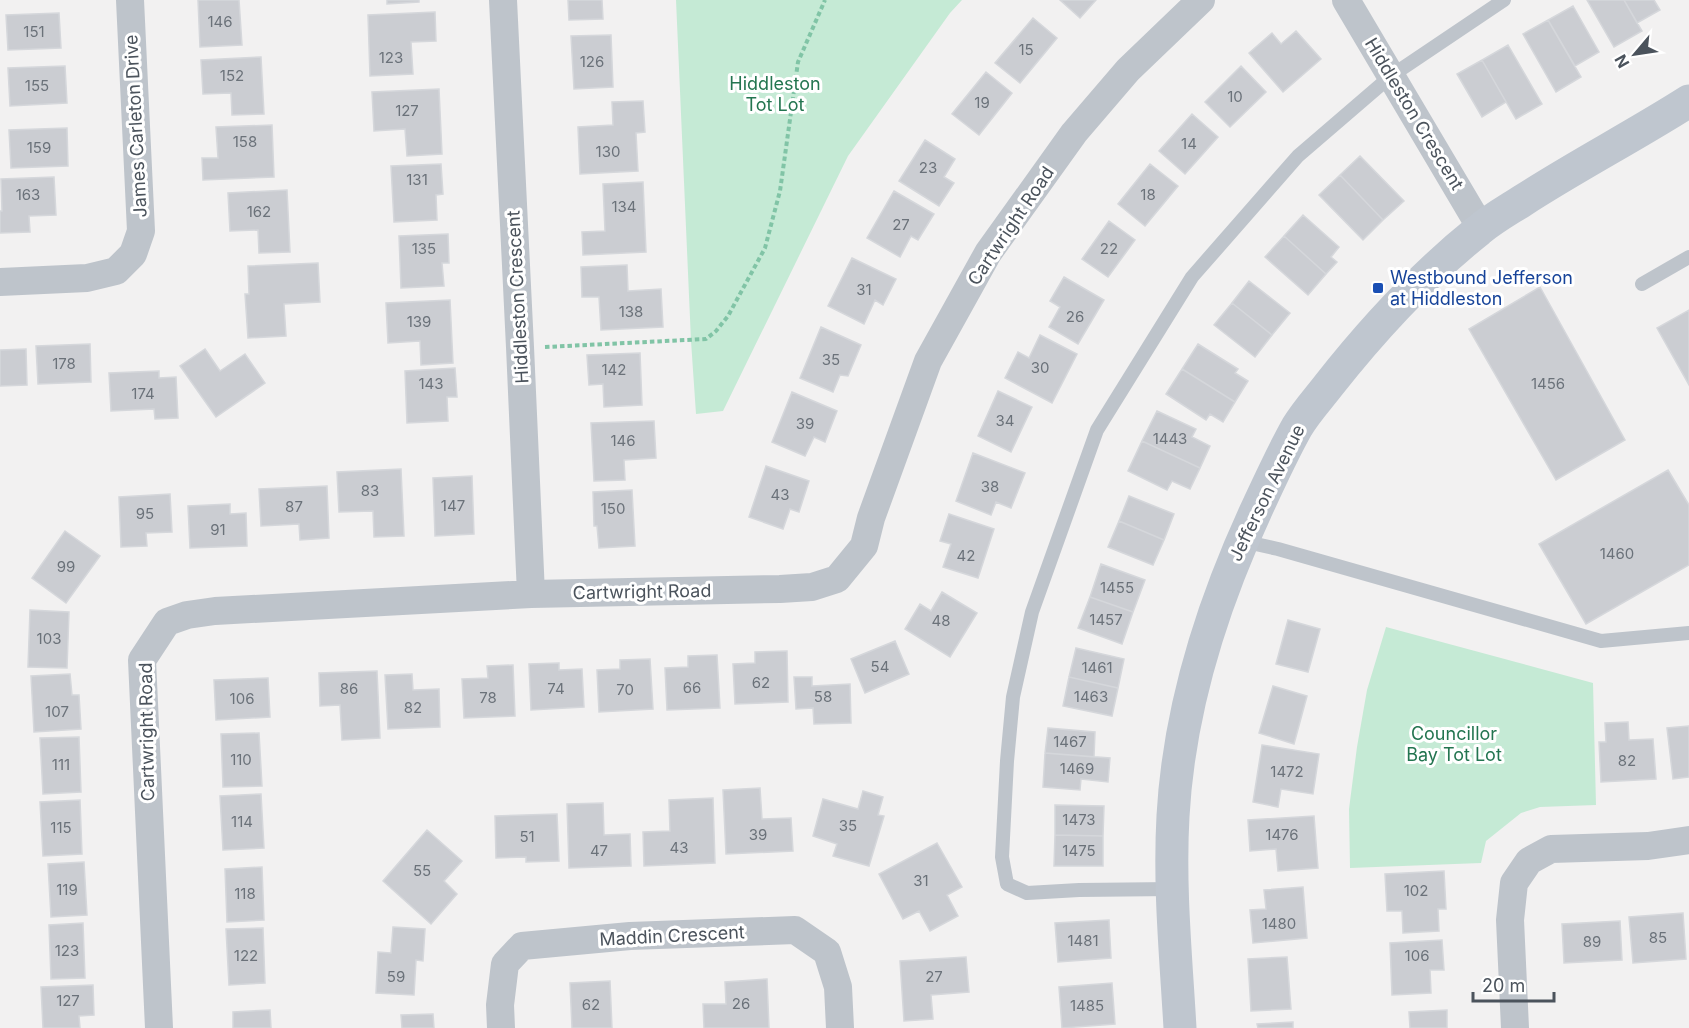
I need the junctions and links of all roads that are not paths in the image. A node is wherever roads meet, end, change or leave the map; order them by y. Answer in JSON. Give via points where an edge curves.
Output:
{"nodes":[{"id":1,"x":130,"y":0,"type":"edge"},
{"id":2,"x":503,"y":0,"type":"edge"},
{"id":3,"x":1201,"y":0,"type":"edge"},
{"id":4,"x":1346,"y":0,"type":"edge"},
{"id":5,"x":1504,"y":0,"type":"edge"},
{"id":6,"x":1391,"y":76,"type":"junction"},
{"id":7,"x":1687,"y":105,"type":"edge"},
{"id":8,"x":1481,"y":228,"type":"junction"},
{"id":9,"x":1689,"y":257,"type":"edge"},
{"id":10,"x":0,"y":282,"type":"edge"},
{"id":11,"x":1642,"y":284,"type":"dead end"},
{"id":12,"x":1242,"y":541,"type":"junction"},
{"id":13,"x":531,"y":594,"type":"junction"},
{"id":14,"x":1689,"y":633,"type":"edge"},
{"id":15,"x":1689,"y":840,"type":"edge"},
{"id":16,"x":1172,"y":889,"type":"junction"},
{"id":17,"x":159,"y":1028,"type":"edge"},
{"id":18,"x":501,"y":1028,"type":"edge"},
{"id":19,"x":840,"y":1028,"type":"edge"},
{"id":20,"x":1180,"y":1028,"type":"edge"},
{"id":21,"x":1515,"y":1028,"type":"edge"}],
"edges":[{"from":1,"to":10,"type":"street","name":"James Carleton Drive","via":[[141,231],[133,254],[116,271],[87,278]]},
{"from":2,"to":13,"type":"street","name":"Hiddleston Crescent"},
{"from":3,"to":13,"type":"street","name":"Cartwright Road","via":[[1128,70],[1074,133],[988,253],[928,361],[864,546],[837,579],[812,587],[780,589]]},
{"from":4,"to":6,"type":"street","name":"Hiddleston Crescent"},
{"from":5,"to":6,"type":"lane"},
{"from":6,"to":8,"type":"street","name":"Hiddleston Crescent"},
{"from":6,"to":16,"type":"lane","via":[[1298,156],[1192,277],[1097,430],[1032,612],[1013,697],[1007,760],[1002,857],[1007,884],[1027,892]]},
{"from":7,"to":8,"type":"street","name":"Jefferson Avenue","via":[[1552,182]]},
{"from":8,"to":12,"type":"street","name":"Jefferson Avenue","via":[[1394,309],[1299,424]]},
{"from":9,"to":11,"type":"lane"},
{"from":12,"to":14,"type":"lane","via":[[1601,641]]},
{"from":12,"to":16,"type":"street","name":"Jefferson Avenue","via":[[1199,659],[1182,738],[1173,816]]},
{"from":13,"to":17,"type":"street","name":"Cartwright Road","via":[[214,611],[166,622],[142,660]]},
{"from":15,"to":21,"type":"street","via":[[1648,846],[1551,849],[1528,861],[1514,883],[1510,920]]},
{"from":16,"to":20,"type":"street","name":"Jefferson Avenue"},
{"from":18,"to":19,"type":"street","name":"Maddin Crescent","via":[[504,964],[522,946],[630,936],[795,930],[827,952],[838,987]]}]}
